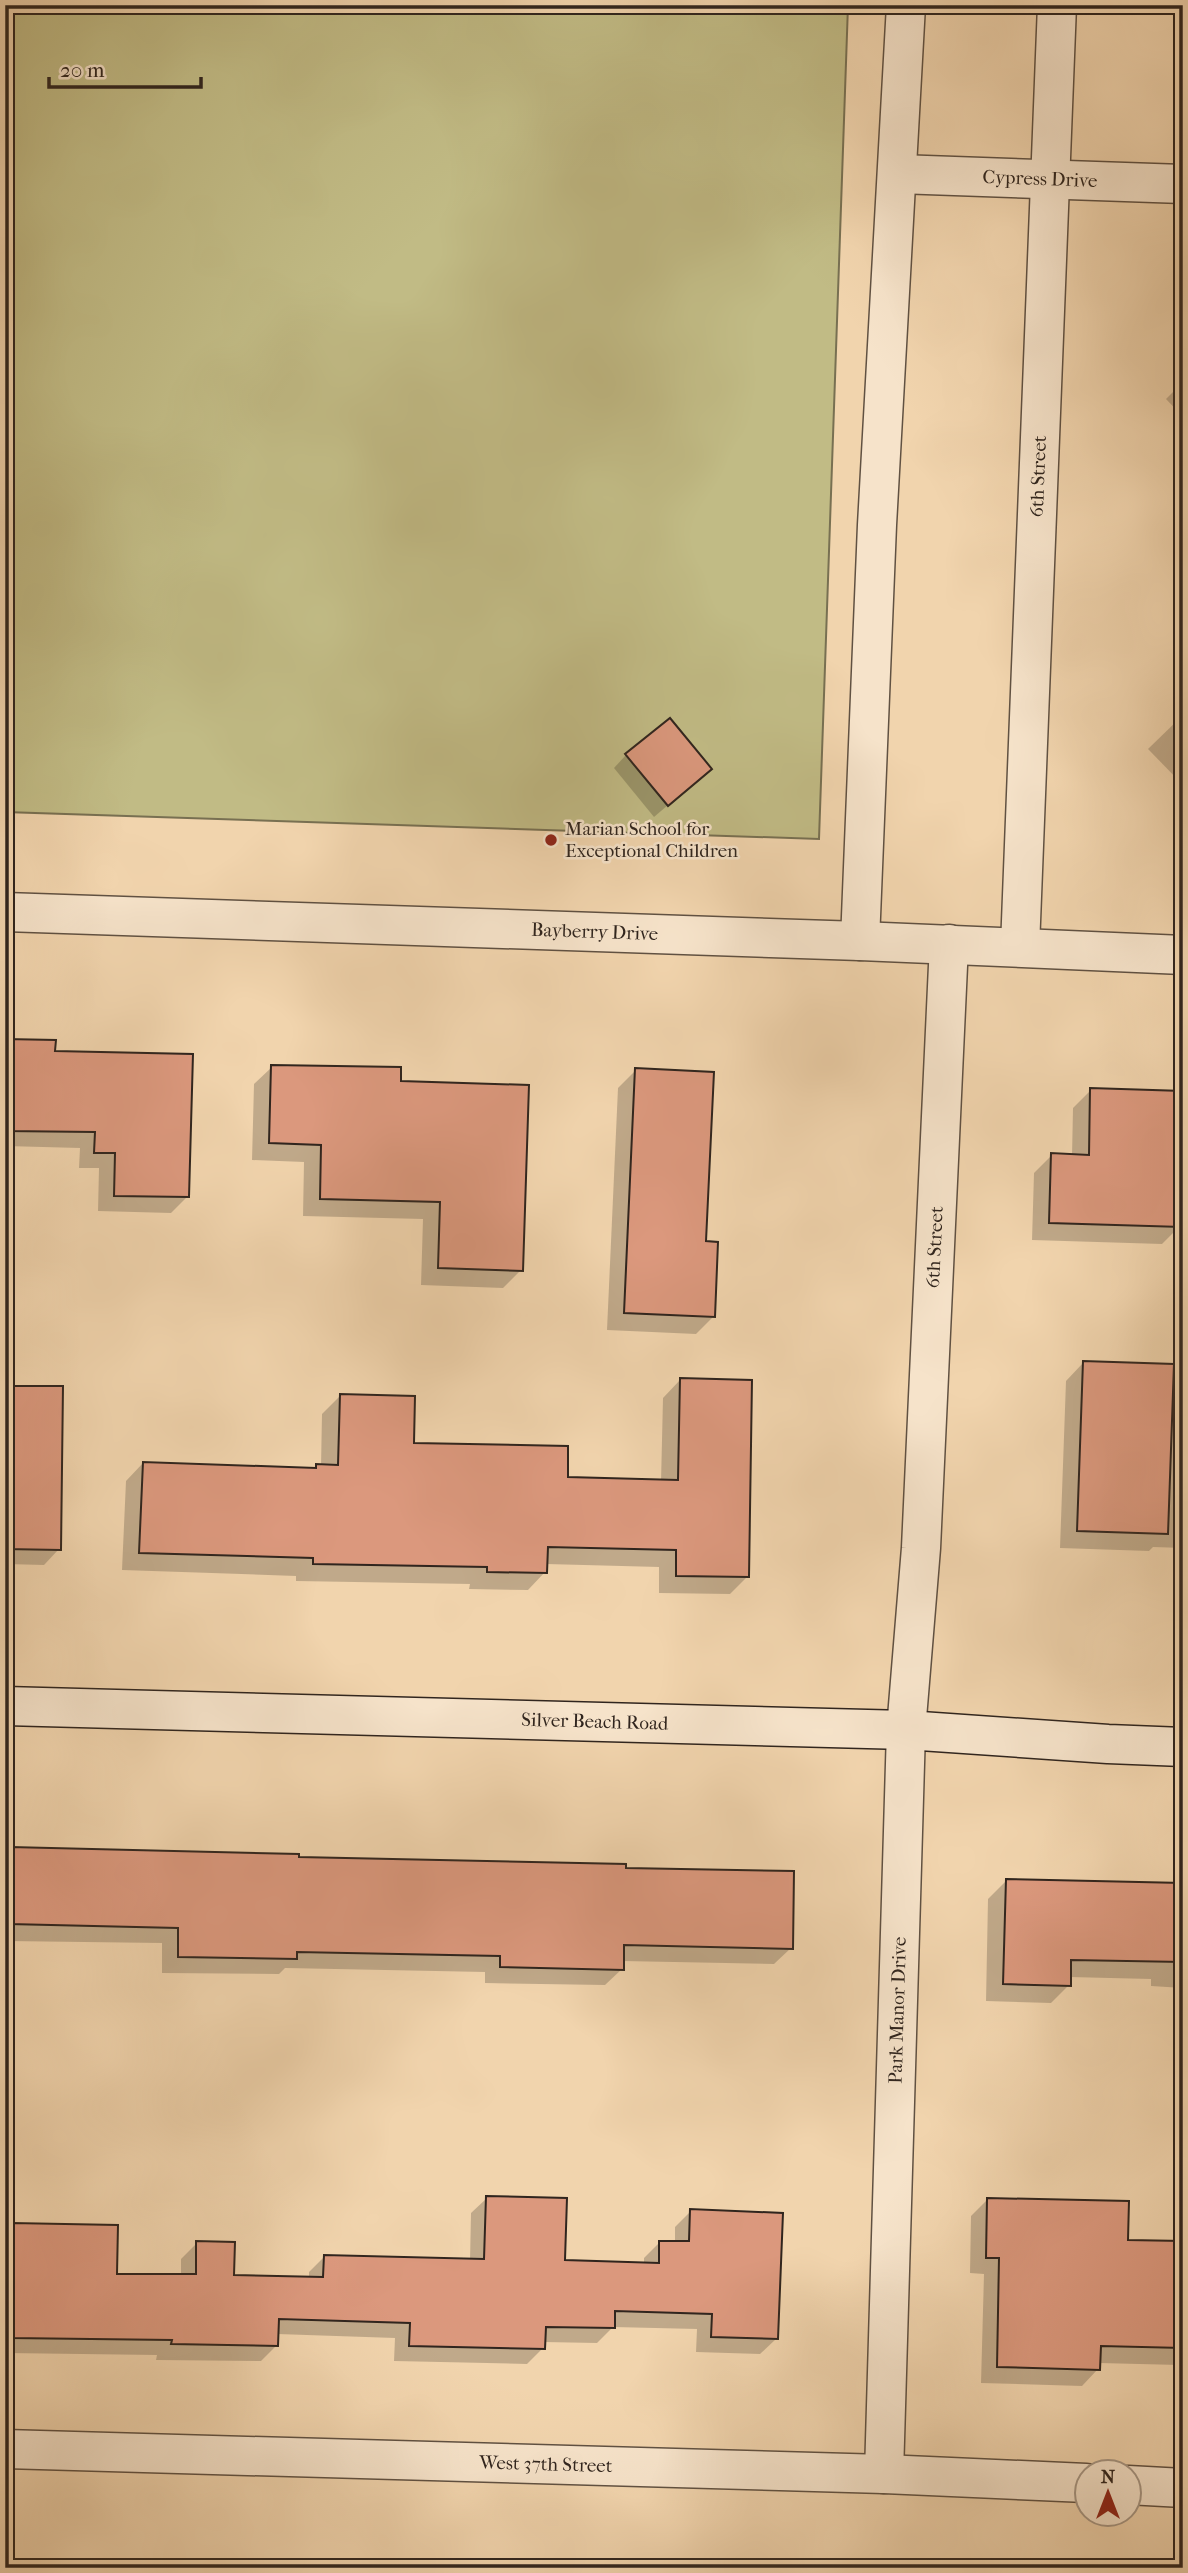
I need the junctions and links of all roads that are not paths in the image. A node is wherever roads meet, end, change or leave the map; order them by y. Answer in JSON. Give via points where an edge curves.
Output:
{"nodes":[{"id":1,"x":906,"y":5,"type":"edge"},
{"id":2,"x":1057,"y":5,"type":"edge"},
{"id":3,"x":898,"y":174,"type":"junction"},
{"id":4,"x":1051,"y":178,"type":"junction"},
{"id":5,"x":1183,"y":184,"type":"edge"},
{"id":6,"x":5,"y":912,"type":"edge"},
{"id":7,"x":860,"y":941,"type":"junction"},
{"id":8,"x":949,"y":944,"type":"junction"},
{"id":9,"x":1020,"y":947,"type":"junction"},
{"id":10,"x":1183,"y":955,"type":"edge"},
{"id":11,"x":921,"y":1548,"type":"joint"},
{"id":12,"x":5,"y":1706,"type":"edge"},
{"id":13,"x":905,"y":1730,"type":"junction"},
{"id":14,"x":1183,"y":1747,"type":"edge"},
{"id":15,"x":5,"y":2449,"type":"edge"},
{"id":16,"x":884,"y":2474,"type":"junction"},
{"id":17,"x":1072,"y":2482,"type":"edge"},
{"id":18,"x":1142,"y":2486,"type":"edge"},
{"id":19,"x":1183,"y":2488,"type":"edge"}],
"edges":[{"from":1,"to":3,"type":"street"},
{"from":2,"to":4,"type":"street","name":"6th Street"},
{"from":3,"to":4,"type":"street","name":"Cypress Drive"},
{"from":3,"to":7,"type":"street","via":[[877,525]]},
{"from":4,"to":5,"type":"street","name":"Cypress Drive"},
{"from":4,"to":9,"type":"street","name":"6th Street"},
{"from":6,"to":7,"type":"street","name":"Bayberry Drive"},
{"from":7,"to":8,"type":"street","name":"Bayberry Drive"},
{"from":8,"to":9,"type":"street","name":"Bayberry Drive"},
{"from":8,"to":11,"type":"street","name":"6th Street"},
{"from":9,"to":10,"type":"street","name":"Bayberry Drive"},
{"from":11,"to":13,"type":"street","name":"Park Manor Drive"},
{"from":12,"to":13,"type":"street","name":"Silver Beach Road"},
{"from":13,"to":14,"type":"street","name":"Silver Beach Road"},
{"from":13,"to":16,"type":"street","name":"Park Manor Drive"},
{"from":15,"to":16,"type":"street","name":"West 37th Street"},
{"from":16,"to":17,"type":"street","name":"West 37th Street"},
{"from":18,"to":19,"type":"street"}]}
